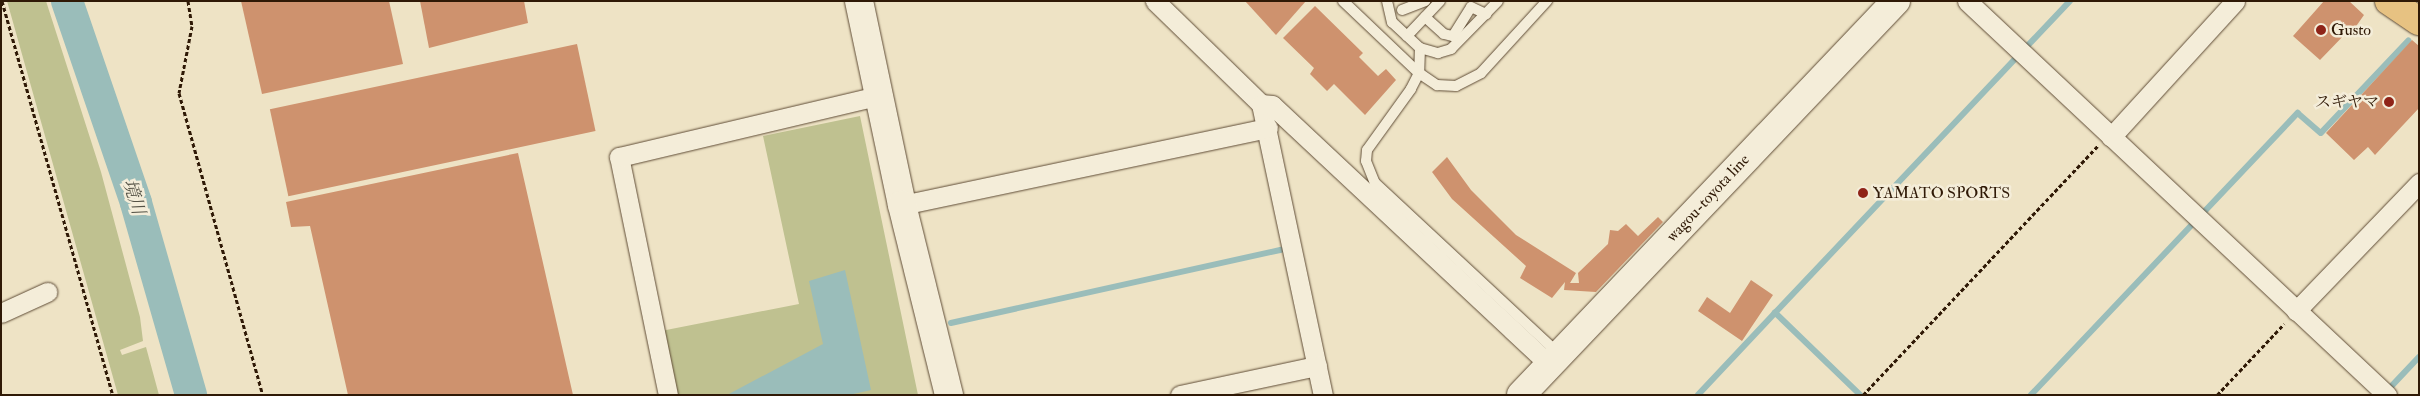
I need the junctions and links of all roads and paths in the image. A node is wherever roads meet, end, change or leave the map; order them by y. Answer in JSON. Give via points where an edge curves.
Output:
{"nodes":[{"id":1,"x":2,"y":1,"type":"edge"},
{"id":2,"x":188,"y":1,"type":"edge"},
{"id":3,"x":859,"y":1,"type":"edge"},
{"id":4,"x":1155,"y":1,"type":"edge"},
{"id":5,"x":1387,"y":1,"type":"edge"},
{"id":6,"x":1425,"y":1,"type":"edge"},
{"id":7,"x":1440,"y":1,"type":"edge"},
{"id":8,"x":1498,"y":1,"type":"edge"},
{"id":9,"x":1547,"y":1,"type":"edge"},
{"id":10,"x":1896,"y":1,"type":"edge"},
{"id":11,"x":1967,"y":1,"type":"edge"},
{"id":12,"x":2236,"y":1,"type":"edge"},
{"id":13,"x":2389,"y":1,"type":"edge"},
{"id":14,"x":1347,"y":3,"type":"edge"},
{"id":15,"x":1403,"y":6,"type":"edge"},
{"id":16,"x":1486,"y":14,"type":"junction"},
{"id":17,"x":1425,"y":17,"type":"junction"},
{"id":18,"x":2419,"y":21,"type":"edge"},
{"id":19,"x":1392,"y":22,"type":"junction"},
{"id":20,"x":1407,"y":36,"type":"junction"},
{"id":21,"x":1420,"y":48,"type":"junction"},
{"id":22,"x":1419,"y":73,"type":"junction"},
{"id":23,"x":878,"y":96,"type":"junction"},
{"id":24,"x":1262,"y":104,"type":"junction"},
{"id":25,"x":1268,"y":128,"type":"junction"},
{"id":26,"x":2110,"y":136,"type":"junction"},
{"id":27,"x":2419,"y":183,"type":"edge"},
{"id":28,"x":902,"y":205,"type":"junction"},
{"id":29,"x":47,"y":292,"type":"dead end"},
{"id":30,"x":2296,"y":311,"type":"junction"},
{"id":31,"x":1,"y":313,"type":"edge"},
{"id":32,"x":1555,"y":360,"type":"junction"},
{"id":33,"x":1317,"y":366,"type":"junction"},
{"id":34,"x":113,"y":395,"type":"edge"},
{"id":35,"x":263,"y":395,"type":"edge"},
{"id":36,"x":668,"y":395,"type":"edge"},
{"id":37,"x":949,"y":395,"type":"edge"},
{"id":38,"x":1180,"y":395,"type":"edge"},
{"id":39,"x":1323,"y":395,"type":"edge"},
{"id":40,"x":1521,"y":395,"type":"edge"},
{"id":41,"x":1863,"y":395,"type":"edge"},
{"id":42,"x":2217,"y":395,"type":"edge"},
{"id":43,"x":2387,"y":395,"type":"edge"}],
"edges":[{"from":1,"to":34,"type":"path"},
{"from":2,"to":35,"type":"path","via":[[192,26],[179,93]]},
{"from":3,"to":23,"type":"main road"},
{"from":4,"to":24,"type":"street"},
{"from":5,"to":19,"type":"lane"},
{"from":6,"to":15,"type":"lane"},
{"from":7,"to":17,"type":"lane"},
{"from":8,"to":16,"type":"lane"},
{"from":9,"to":22,"type":"lane","via":[[1481,73],[1456,86],[1438,85]]},
{"from":10,"to":32,"type":"main road","name":"wagou-toyota line"},
{"from":11,"to":26,"type":"street"},
{"from":12,"to":26,"type":"street"},
{"from":13,"to":18,"type":"main road"},
{"from":14,"to":22,"type":"lane"},
{"from":15,"to":19,"type":"lane"},
{"from":16,"to":17,"type":"lane","via":[[1472,7],[1453,36],[1444,34]]},
{"from":16,"to":21,"type":"lane","via":[[1451,49],[1438,53]]},
{"from":17,"to":20,"type":"lane"},
{"from":19,"to":20,"type":"lane"},
{"from":20,"to":21,"type":"lane"},
{"from":21,"to":22,"type":"lane"},
{"from":22,"to":32,"type":"lane","via":[[1367,150],[1366,161],[1375,183]]},
{"from":23,"to":28,"type":"main road"},
{"from":23,"to":36,"type":"street","via":[[619,157]]},
{"from":24,"to":25,"type":"street"},
{"from":24,"to":32,"type":"street","via":[[1272,105]]},
{"from":25,"to":28,"type":"street"},
{"from":25,"to":33,"type":"street"},
{"from":26,"to":30,"type":"street"},
{"from":26,"to":41,"type":"path"},
{"from":27,"to":30,"type":"street"},
{"from":28,"to":37,"type":"main road"},
{"from":29,"to":31,"type":"street"},
{"from":30,"to":42,"type":"path"},
{"from":30,"to":43,"type":"street"},
{"from":32,"to":40,"type":"main road","name":"wagou-toyota line"},
{"from":33,"to":38,"type":"street"},
{"from":33,"to":39,"type":"street"}]}
